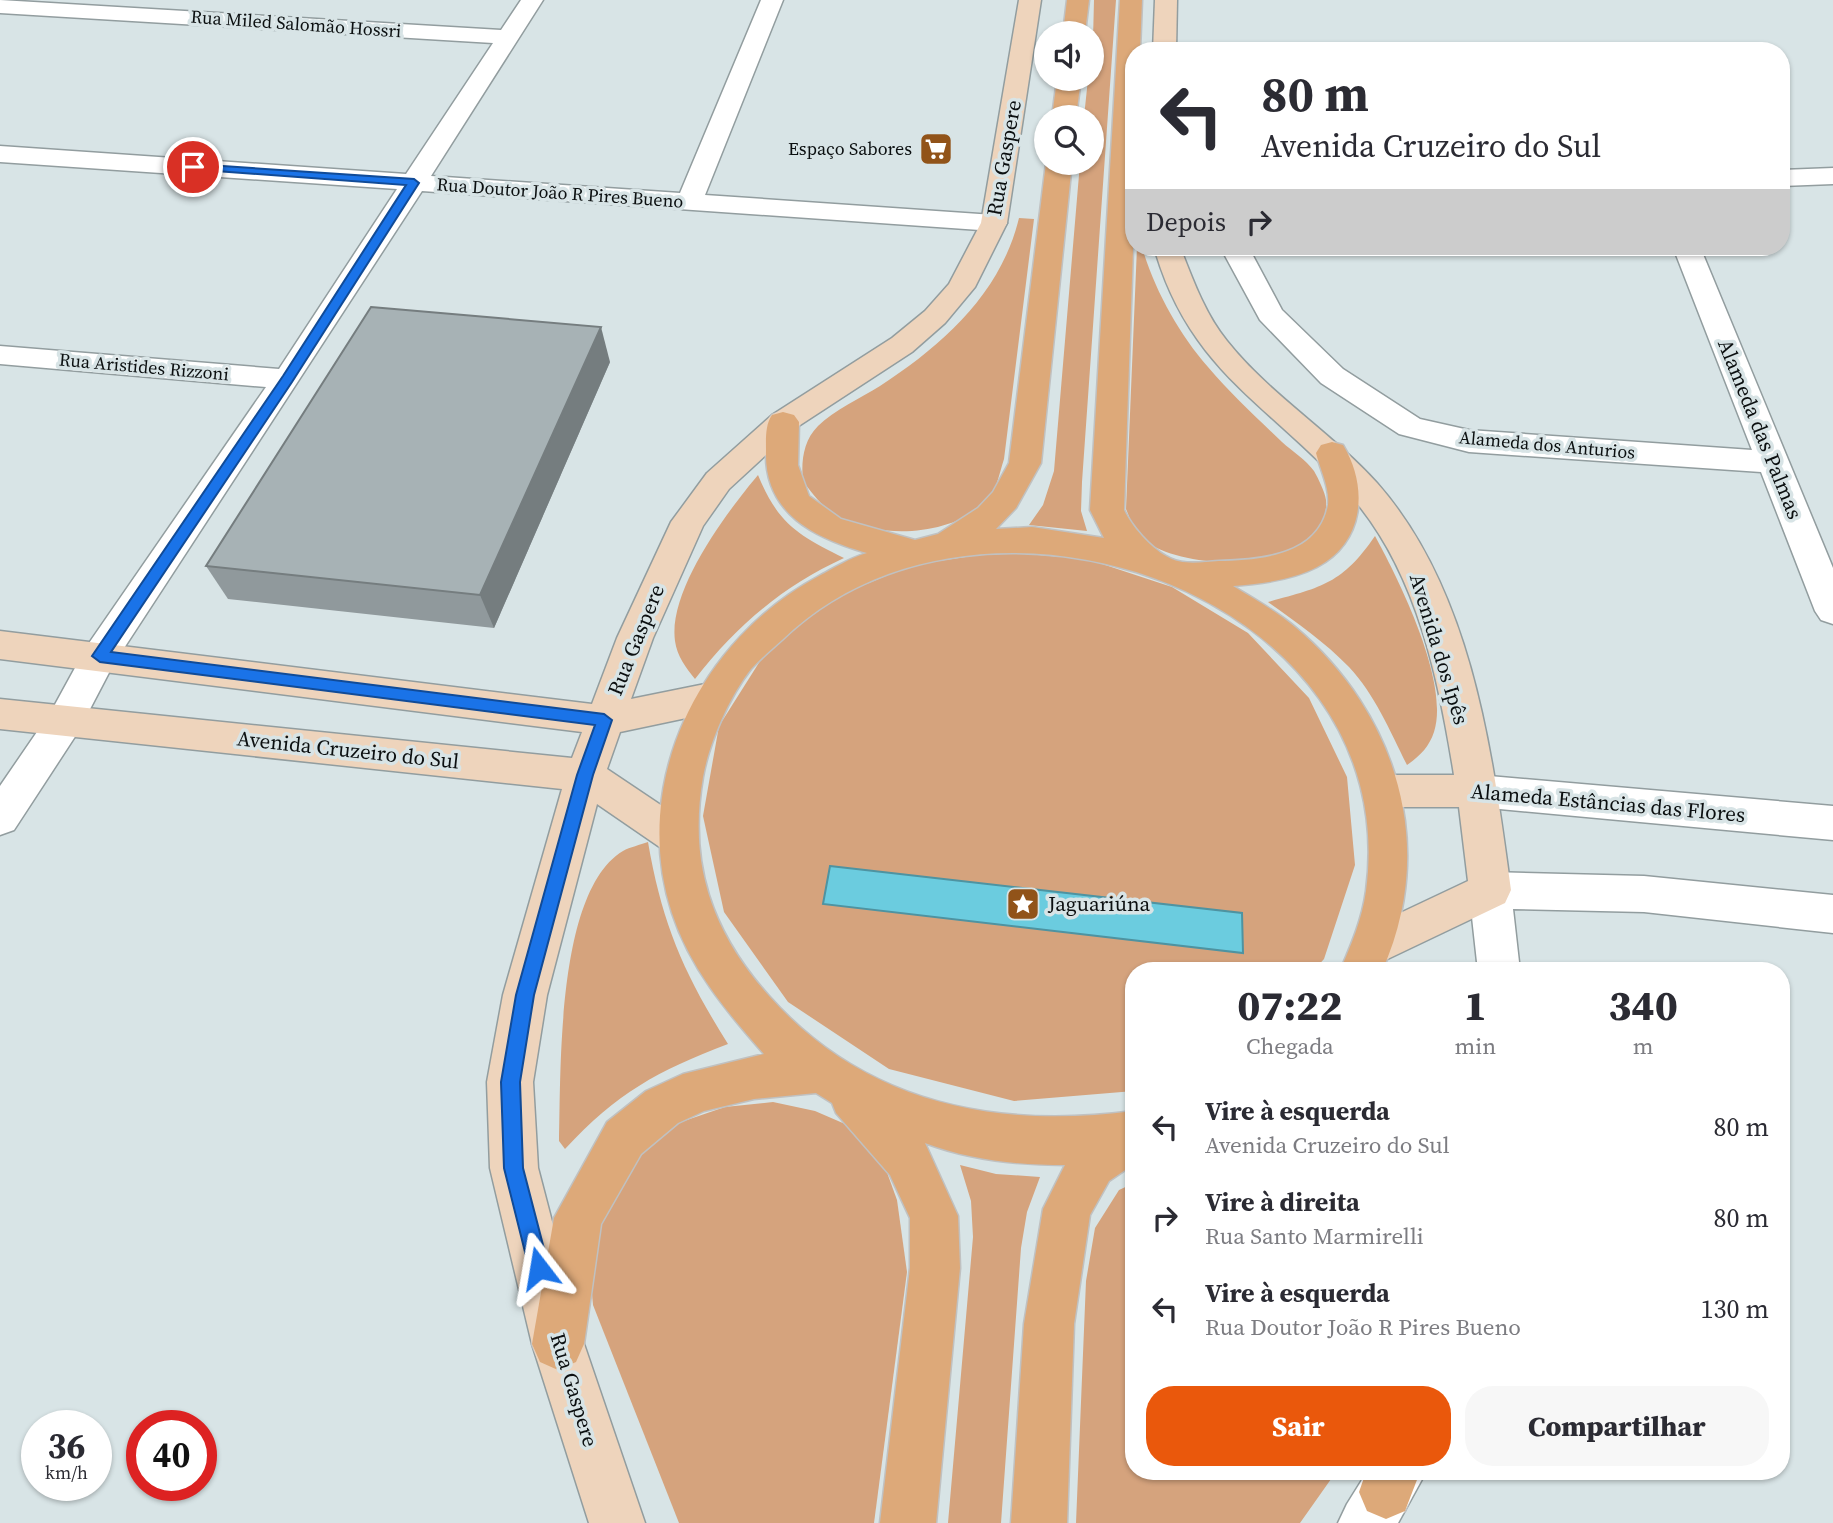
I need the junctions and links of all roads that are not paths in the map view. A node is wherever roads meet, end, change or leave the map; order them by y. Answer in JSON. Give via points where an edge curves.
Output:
{"nodes":[{"id":1,"x":532,"y":0,"type":"edge"},
{"id":2,"x":772,"y":0,"type":"edge"},
{"id":3,"x":1030,"y":0,"type":"edge"},
{"id":4,"x":1078,"y":0,"type":"edge"},
{"id":5,"x":1131,"y":0,"type":"edge"},
{"id":6,"x":1166,"y":0,"type":"edge"},
{"id":7,"x":0,"y":6,"type":"edge"},
{"id":8,"x":1075,"y":21,"type":"edge"},
{"id":9,"x":508,"y":37,"type":"junction"},
{"id":10,"x":1129,"y":42,"type":"edge"},
{"id":11,"x":1164,"y":42,"type":"edge"},
{"id":12,"x":1125,"y":128,"type":"edge"},
{"id":13,"x":0,"y":154,"type":"edge"},
{"id":14,"x":1058,"y":175,"type":"edge"},
{"id":15,"x":1833,"y":176,"type":"edge"},
{"id":16,"x":1790,"y":178,"type":"edge"},
{"id":17,"x":414,"y":183,"type":"junction"},
{"id":18,"x":689,"y":202,"type":"junction"},
{"id":19,"x":994,"y":223,"type":"junction"},
{"id":20,"x":1170,"y":256,"type":"edge"},
{"id":21,"x":1239,"y":256,"type":"edge"},
{"id":22,"x":1691,"y":256,"type":"edge"},
{"id":23,"x":0,"y":355,"type":"edge"},
{"id":24,"x":287,"y":379,"type":"junction"},
{"id":25,"x":783,"y":422,"type":"junction"},
{"id":26,"x":1332,"y":453,"type":"junction"},
{"id":27,"x":1774,"y":462,"type":"junction"},
{"id":28,"x":925,"y":547,"type":"junction"},
{"id":29,"x":1150,"y":560,"type":"junction"},
{"id":30,"x":1190,"y":576,"type":"junction"},
{"id":31,"x":1833,"y":611,"type":"edge"},
{"id":32,"x":0,"y":645,"type":"edge"},
{"id":33,"x":100,"y":656,"type":"junction"},
{"id":34,"x":710,"y":698,"type":"junction"},
{"id":35,"x":0,"y":714,"type":"edge"},
{"id":36,"x":604,"y":720,"type":"junction"},
{"id":37,"x":65,"y":721,"type":"junction"},
{"id":38,"x":585,"y":775,"type":"junction"},
{"id":39,"x":1382,"y":791,"type":"junction"},
{"id":40,"x":1478,"y":791,"type":"junction"},
{"id":41,"x":0,"y":818,"type":"edge"},
{"id":42,"x":1833,"y":823,"type":"edge"},
{"id":43,"x":678,"y":838,"type":"junction"},
{"id":44,"x":1490,"y":890,"type":"junction"},
{"id":45,"x":1833,"y":914,"type":"edge"},
{"id":46,"x":1368,"y":959,"type":"edge"},
{"id":47,"x":1498,"y":962,"type":"edge"},
{"id":48,"x":831,"y":1078,"type":"junction"},
{"id":49,"x":1125,"y":1136,"type":"edge"},
{"id":50,"x":1125,"y":1141,"type":"edge"},
{"id":51,"x":558,"y":1344,"type":"junction"},
{"id":52,"x":617,"y":1523,"type":"edge"},
{"id":53,"x":908,"y":1523,"type":"edge"},
{"id":54,"x":1038,"y":1523,"type":"edge"}],
"edges":[{"from":1,"to":9,"type":"street"},
{"from":2,"to":18,"type":"street"},
{"from":3,"to":19,"type":"street","name":"Rua Gaspere"},
{"from":4,"to":8,"type":"main road"},
{"from":5,"to":10,"type":"main road"},
{"from":6,"to":11,"type":"street"},
{"from":7,"to":9,"type":"street","name":"Rua Miled Salomão Hossri"},
{"from":9,"to":17,"type":"street"},
{"from":12,"to":29,"type":"main road","via":[[1107,510],[1119,534]]},
{"from":13,"to":17,"type":"street","name":"Rua Doutor João R Pires Bueno"},
{"from":14,"to":28,"type":"main road","via":[[1026,463],[1004,506],[978,527]]},
{"from":15,"to":16,"type":"street"},
{"from":17,"to":18,"type":"street","name":"Rua Doutor João R Pires Bueno"},
{"from":17,"to":24,"type":"street"},
{"from":18,"to":19,"type":"street","name":"Rua Doutor João R Pires Bueno"},
{"from":19,"to":25,"type":"street","name":"Rua Gaspere","via":[[961,287],[935,317],[902,345]]},
{"from":20,"to":26,"type":"street","name":"Avenida dos Ipês","via":[[1199,321],[1225,358]]},
{"from":21,"to":27,"type":"street","name":"Alameda dos Anturios","via":[[1270,314],[1332,376],[1410,427],[1469,441]]},
{"from":22,"to":27,"type":"street","name":"Alameda das Palmas"},
{"from":23,"to":24,"type":"street","name":"Rua Aristides Rizzoni"},
{"from":24,"to":33,"type":"street"},
{"from":25,"to":28,"type":"main road","via":[[782,467],[788,488],[801,507],[821,524],[850,538]]},
{"from":25,"to":36,"type":"street","name":"Rua Gaspere","via":[[718,481],[688,522]]},
{"from":26,"to":30,"type":"main road","via":[[1345,504],[1335,533],[1312,556],[1278,569]]},
{"from":26,"to":40,"type":"street","name":"Avenida dos Ipês","via":[[1384,515],[1420,576],[1449,667]]},
{"from":27,"to":31,"type":"street","name":"Alameda das Palmas"},
{"from":28,"to":29,"type":"main road","via":[[1022,538],[1081,543]]},
{"from":28,"to":34,"type":"main road","via":[[862,568],[815,591],[774,621],[738,657]]},
{"from":29,"to":30,"type":"main road"},
{"from":30,"to":39,"type":"main road","via":[[1271,626],[1330,685],[1362,735]]},
{"from":32,"to":33,"type":"street"},
{"from":33,"to":36,"type":"street"},
{"from":33,"to":37,"type":"street"},
{"from":34,"to":36,"type":"street"},
{"from":34,"to":43,"type":"main road","via":[[684,765]]},
{"from":35,"to":37,"type":"street","name":"Avenida Cruzeiro do Sul"},
{"from":36,"to":38,"type":"street","name":"Rua Gaspere"},
{"from":37,"to":38,"type":"street","name":"Avenida Cruzeiro do Sul"},
{"from":37,"to":41,"type":"street"},
{"from":38,"to":43,"type":"street","name":"Avenida Cruzeiro do Sul"},
{"from":38,"to":51,"type":"street","name":"Rua Gaspere","via":[[525,995],[510,1082],[514,1168]]},
{"from":39,"to":40,"type":"street","name":"Alameda Estâncias das Flores"},
{"from":39,"to":46,"type":"main road","via":[[1390,867]]},
{"from":40,"to":42,"type":"street","name":"Alameda Estâncias das Flores"},
{"from":40,"to":44,"type":"street","name":"Avenida dos Ipês"},
{"from":43,"to":48,"type":"main road","via":[[689,901],[717,963],[761,1021]]},
{"from":44,"to":45,"type":"street","via":[[1644,894]]},
{"from":44,"to":46,"type":"street"},
{"from":44,"to":47,"type":"street","name":"Avenida dos Ipês"},
{"from":48,"to":49,"type":"main road","via":[[910,1116],[985,1137],[1061,1143]]},
{"from":48,"to":51,"type":"main road","via":[[754,1076],[699,1090],[662,1107],[624,1138],[578,1218]]},
{"from":48,"to":53,"type":"main road","via":[[906,1158],[934,1216],[935,1268]]},
{"from":50,"to":54,"type":"main road","via":[[1092,1164],[1067,1209],[1049,1324]]},
{"from":51,"to":52,"type":"street","name":"Rua Gaspere"}]}
